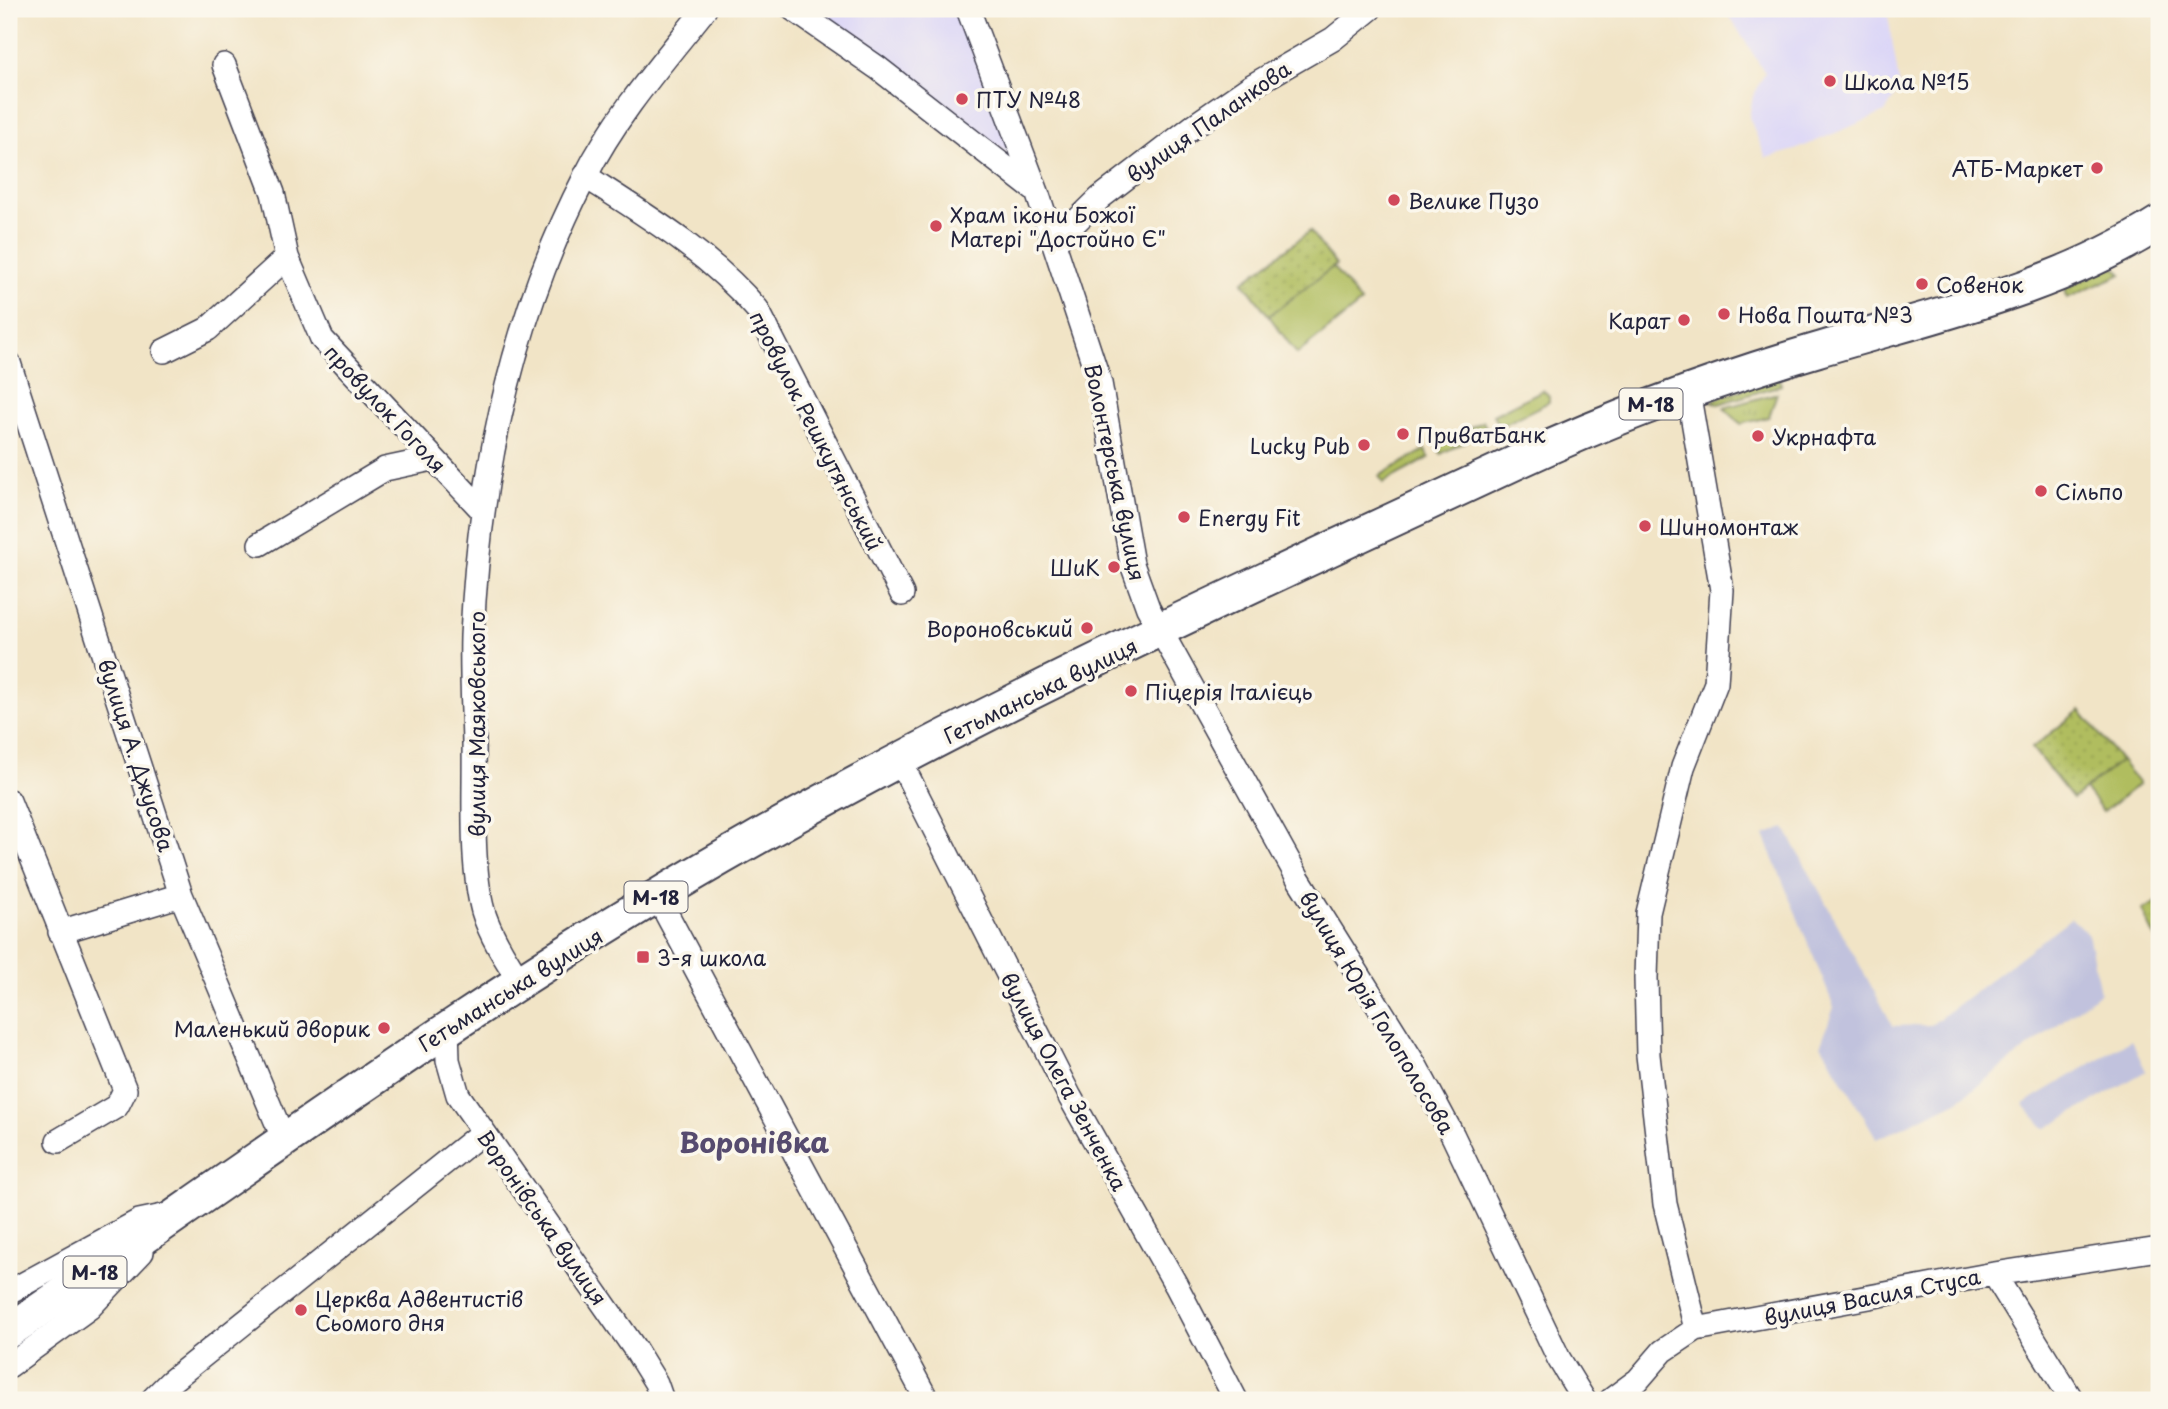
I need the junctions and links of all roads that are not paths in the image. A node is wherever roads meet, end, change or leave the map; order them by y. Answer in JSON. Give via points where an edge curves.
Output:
{"nodes":[{"id":1,"x":705,"y":9,"type":"edge"},
{"id":2,"x":793,"y":9,"type":"edge"},
{"id":3,"x":968,"y":9,"type":"edge"},
{"id":4,"x":1370,"y":9,"type":"edge"},
{"id":5,"x":224,"y":65,"type":"dead end"},
{"id":6,"x":585,"y":176,"type":"junction"},
{"id":7,"x":1037,"y":192,"type":"junction"},
{"id":8,"x":2159,"y":223,"type":"edge"},
{"id":9,"x":1054,"y":243,"type":"junction"},
{"id":10,"x":287,"y":257,"type":"junction"},
{"id":11,"x":164,"y":351,"type":"dead end"},
{"id":12,"x":9,"y":363,"type":"edge"},
{"id":13,"x":1688,"y":391,"type":"junction"},
{"id":14,"x":432,"y":458,"type":"junction"},
{"id":15,"x":483,"y":511,"type":"junction"},
{"id":16,"x":260,"y":544,"type":"dead end"},
{"id":17,"x":902,"y":594,"type":"dead end"},
{"id":18,"x":1160,"y":631,"type":"junction"},
{"id":19,"x":899,"y":759,"type":"junction"},
{"id":20,"x":9,"y":802,"type":"edge"},
{"id":21,"x":181,"y":895,"type":"junction"},
{"id":22,"x":657,"y":896,"type":"junction"},
{"id":23,"x":60,"y":932,"type":"junction"},
{"id":24,"x":520,"y":981,"type":"junction"},
{"id":25,"x":447,"y":1026,"type":"junction"},
{"id":26,"x":483,"y":1132,"type":"junction"},
{"id":27,"x":284,"y":1140,"type":"junction"},
{"id":28,"x":58,"y":1141,"type":"dead end"},
{"id":29,"x":181,"y":1213,"type":"junction"},
{"id":30,"x":2159,"y":1248,"type":"edge"},
{"id":31,"x":1994,"y":1274,"type":"junction"},
{"id":32,"x":9,"y":1292,"type":"edge"},
{"id":33,"x":1696,"y":1329,"type":"junction"},
{"id":34,"x":9,"y":1331,"type":"edge"},
{"id":35,"x":9,"y":1366,"type":"edge"},
{"id":36,"x":152,"y":1400,"type":"edge"},
{"id":37,"x":662,"y":1400,"type":"edge"},
{"id":38,"x":927,"y":1400,"type":"edge"},
{"id":39,"x":1236,"y":1400,"type":"edge"},
{"id":40,"x":1584,"y":1400,"type":"edge"},
{"id":41,"x":1611,"y":1400,"type":"edge"},
{"id":42,"x":2072,"y":1400,"type":"edge"}],
"edges":[{"from":1,"to":6,"type":"street","name":"вулиця Маяковського","via":[[628,107]]},
{"from":2,"to":7,"type":"street","via":[[878,68]]},
{"from":3,"to":7,"type":"street","name":"Волонтерська вулиця"},
{"from":4,"to":9,"type":"street","name":"вулиця Паланкова","via":[[1333,38],[1250,86],[1195,125],[1100,198]]},
{"from":5,"to":10,"type":"street","name":"провулок Гоголя","via":[[273,193]]},
{"from":6,"to":15,"type":"street","name":"вулиця Маяковського","via":[[538,281],[505,387]]},
{"from":6,"to":17,"type":"street","name":"провулок Решкутянський","via":[[701,254],[732,279],[757,309]]},
{"from":7,"to":9,"type":"street","name":"Волонтерська вулиця"},
{"from":8,"to":13,"type":"highway","name":"Гетьманська вулиця","number":"М-18","via":[[2120,248],[2024,287]]},
{"from":9,"to":18,"type":"street","name":"Волонтерська вулиця","via":[[1100,383],[1132,564]]},
{"from":10,"to":11,"type":"street","via":[[208,329]]},
{"from":10,"to":14,"type":"street","name":"провулок Гоголя","via":[[322,339]]},
{"from":12,"to":21,"type":"street","name":"вулиця А. Джусова"},
{"from":13,"to":18,"type":"highway","name":"Гетьманська вулиця","number":"М-18","via":[[1584,430]]},
{"from":13,"to":33,"type":"street","via":[[1721,590],[1716,683],[1683,767],[1651,900],[1646,978],[1648,1055],[1665,1204]]},
{"from":14,"to":15,"type":"street","name":"провулок Гоголя"},
{"from":14,"to":16,"type":"street","via":[[385,469]]},
{"from":15,"to":24,"type":"street","name":"вулиця Маяковського","via":[[472,637],[478,875],[483,912]]},
{"from":18,"to":19,"type":"highway","name":"Гетьманська вулиця","number":"М-18"},
{"from":18,"to":40,"type":"street","name":"вулиця Юрія Голополосова","via":[[1298,878],[1415,1065],[1559,1359]]},
{"from":19,"to":22,"type":"highway","name":"Гетьманська вулиця","number":"М-18"},
{"from":19,"to":39,"type":"street","name":"вулиця Олега Зенченка","via":[[1070,1097]]},
{"from":20,"to":23,"type":"street"},
{"from":21,"to":23,"type":"street"},
{"from":21,"to":27,"type":"street","name":"вулиця А. Джусова"},
{"from":22,"to":24,"type":"highway","name":"Гетьманська вулиця","number":"М-18"},
{"from":22,"to":38,"type":"street"},
{"from":23,"to":28,"type":"street","via":[[125,1090],[117,1106]]},
{"from":24,"to":25,"type":"highway","name":"Гетьманська вулиця","number":"М-18"},
{"from":25,"to":26,"type":"street","name":"Воронівська вулиця","via":[[448,1060],[458,1095]]},
{"from":25,"to":27,"type":"highway","name":"Гетьманська вулиця","number":"М-18"},
{"from":26,"to":36,"type":"street"},
{"from":26,"to":37,"type":"street","name":"Воронівська вулиця","via":[[635,1349]]},
{"from":27,"to":29,"type":"highway","name":"Гетьманська вулиця","number":"М-18"},
{"from":29,"to":32,"type":"street","via":[[139,1221]]},
{"from":29,"to":34,"type":"highway","name":"Гетьманська вулиця","number":"М-18"},
{"from":29,"to":35,"type":"street","via":[[89,1308]]},
{"from":30,"to":31,"type":"street","name":"вулиця Василя Стуса"},
{"from":31,"to":33,"type":"street","name":"вулиця Василя Стуса"},
{"from":31,"to":42,"type":"street"},
{"from":33,"to":41,"type":"street","name":"вулиця Василя Стуса","via":[[1663,1351],[1638,1380]]}]}
